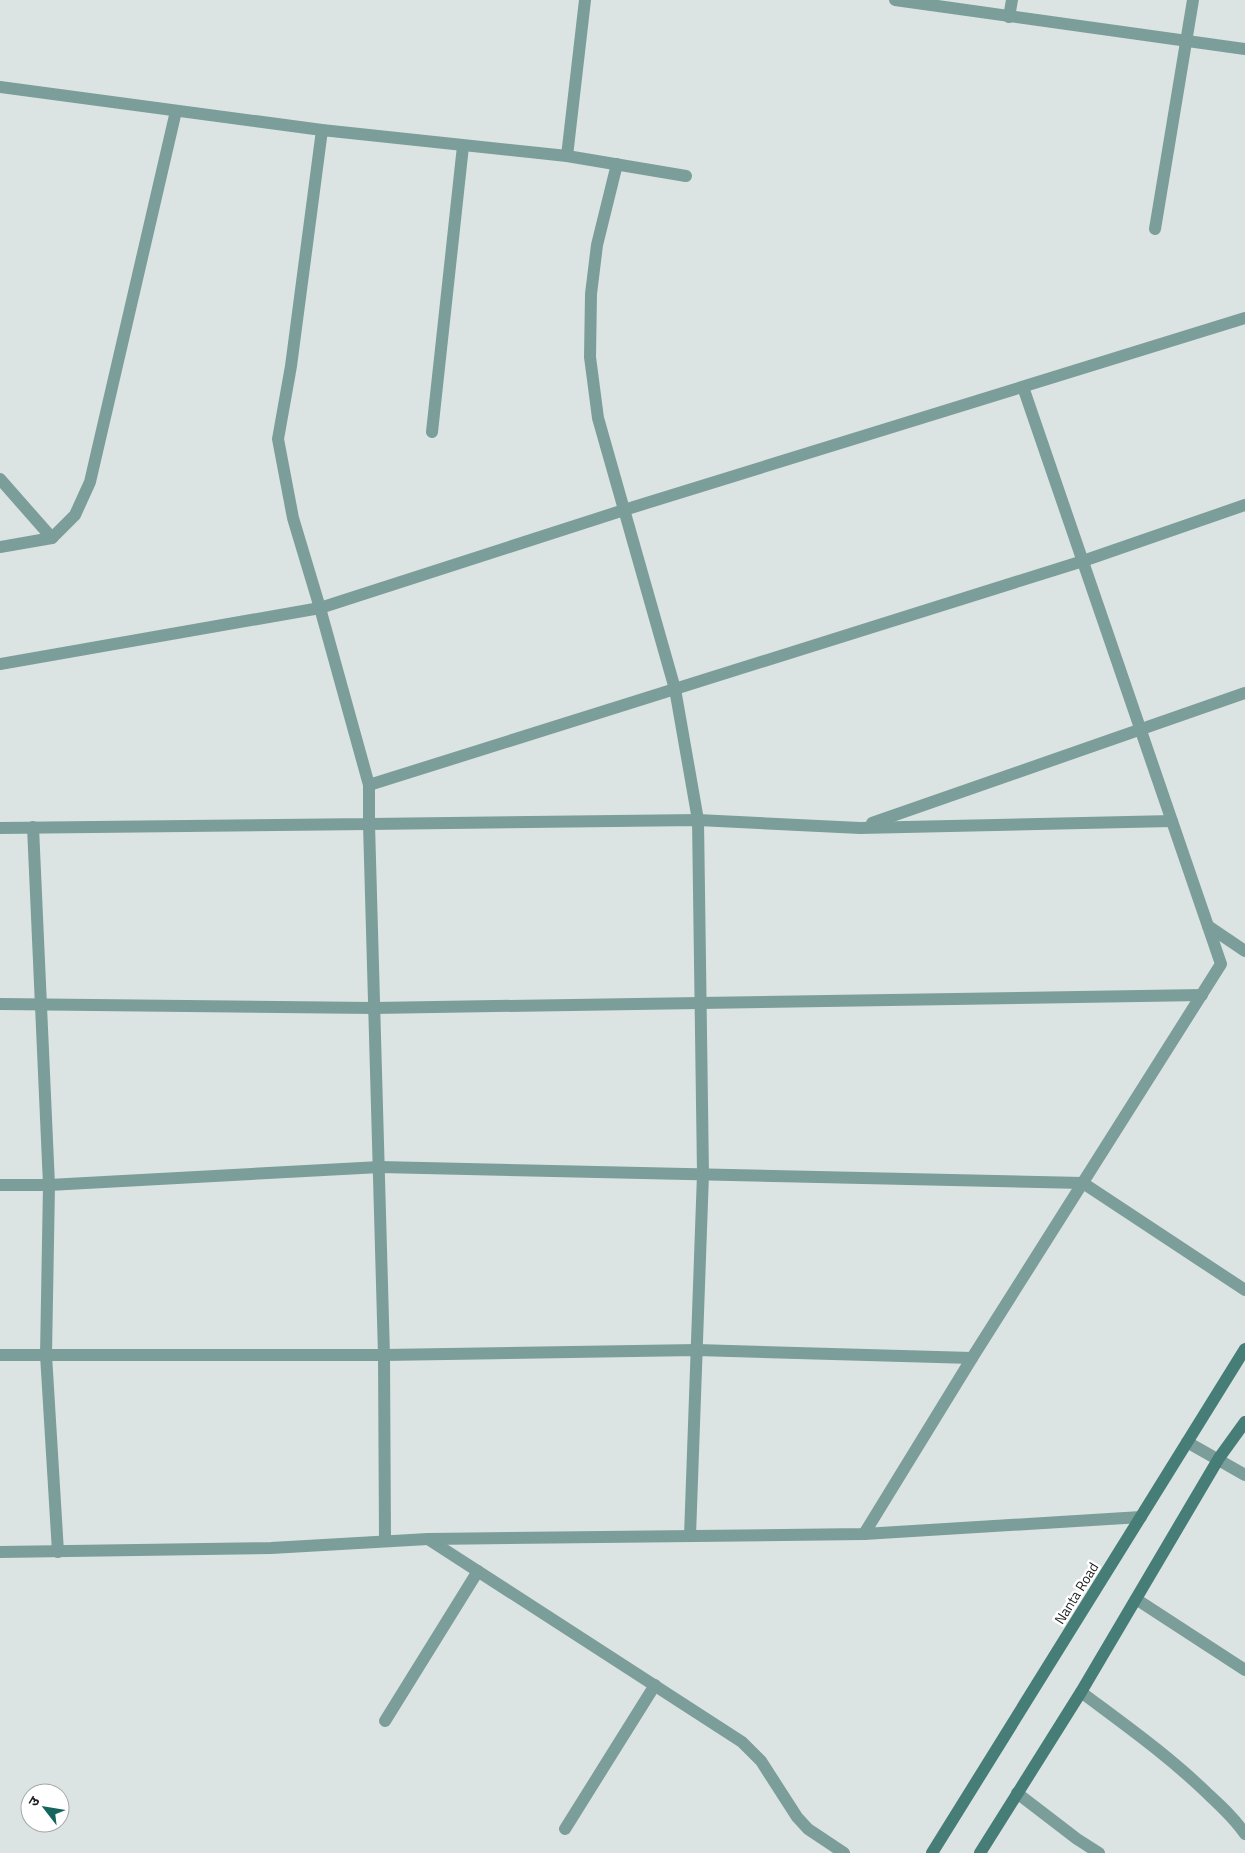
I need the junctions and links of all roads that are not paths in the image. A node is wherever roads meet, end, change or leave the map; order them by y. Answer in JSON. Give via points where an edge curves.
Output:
{"nodes":[{"id":1,"x":585,"y":0,"type":"edge"},
{"id":2,"x":895,"y":0,"type":"edge"},
{"id":3,"x":1012,"y":0,"type":"edge"},
{"id":4,"x":1193,"y":0,"type":"edge"},
{"id":5,"x":1010,"y":17,"type":"junction"},
{"id":6,"x":1185,"y":40,"type":"junction"},
{"id":7,"x":1245,"y":50,"type":"edge"},
{"id":8,"x":0,"y":87,"type":"edge"},
{"id":9,"x":176,"y":111,"type":"junction"},
{"id":10,"x":322,"y":130,"type":"junction"},
{"id":11,"x":464,"y":146,"type":"junction"},
{"id":12,"x":567,"y":156,"type":"junction"},
{"id":13,"x":617,"y":164,"type":"junction"},
{"id":14,"x":686,"y":176,"type":"dead end"},
{"id":15,"x":1155,"y":229,"type":"dead end"},
{"id":16,"x":1245,"y":318,"type":"edge"},
{"id":17,"x":1023,"y":387,"type":"junction"},
{"id":18,"x":432,"y":432,"type":"dead end"},
{"id":19,"x":0,"y":478,"type":"edge"},
{"id":20,"x":1245,"y":505,"type":"edge"},
{"id":21,"x":624,"y":510,"type":"junction"},
{"id":22,"x":52,"y":538,"type":"junction"},
{"id":23,"x":0,"y":547,"type":"edge"},
{"id":24,"x":1083,"y":561,"type":"junction"},
{"id":25,"x":320,"y":608,"type":"junction"},
{"id":26,"x":0,"y":664,"type":"edge"},
{"id":27,"x":675,"y":689,"type":"junction"},
{"id":28,"x":1245,"y":693,"type":"edge"},
{"id":29,"x":1141,"y":730,"type":"junction"},
{"id":30,"x":369,"y":785,"type":"junction"},
{"id":31,"x":698,"y":820,"type":"junction"},
{"id":32,"x":1172,"y":821,"type":"junction"},
{"id":33,"x":369,"y":824,"type":"junction"},
{"id":34,"x":33,"y":827,"type":"junction"},
{"id":35,"x":0,"y":828,"type":"edge"},
{"id":36,"x":860,"y":828,"type":"junction"},
{"id":37,"x":1208,"y":926,"type":"junction"},
{"id":38,"x":1245,"y":951,"type":"edge"},
{"id":39,"x":1202,"y":995,"type":"junction"},
{"id":40,"x":699,"y":1003,"type":"junction"},
{"id":41,"x":0,"y":1004,"type":"edge"},
{"id":42,"x":40,"y":1004,"type":"junction"},
{"id":43,"x":374,"y":1008,"type":"junction"},
{"id":44,"x":380,"y":1168,"type":"junction"},
{"id":45,"x":703,"y":1174,"type":"junction"},
{"id":46,"x":1083,"y":1183,"type":"junction"},
{"id":47,"x":0,"y":1185,"type":"edge"},
{"id":48,"x":50,"y":1185,"type":"junction"},
{"id":49,"x":1245,"y":1290,"type":"edge"},
{"id":50,"x":1245,"y":1349,"type":"edge"},
{"id":51,"x":697,"y":1350,"type":"junction"},
{"id":52,"x":0,"y":1355,"type":"edge"},
{"id":53,"x":46,"y":1355,"type":"junction"},
{"id":54,"x":384,"y":1355,"type":"junction"},
{"id":55,"x":972,"y":1358,"type":"junction"},
{"id":56,"x":1245,"y":1422,"type":"edge"},
{"id":57,"x":1187,"y":1442,"type":"junction"},
{"id":58,"x":1219,"y":1458,"type":"junction"},
{"id":59,"x":1245,"y":1475,"type":"edge"},
{"id":60,"x":1141,"y":1518,"type":"junction"},
{"id":61,"x":864,"y":1534,"type":"junction"},
{"id":62,"x":690,"y":1536,"type":"junction"},
{"id":63,"x":428,"y":1539,"type":"junction"},
{"id":64,"x":385,"y":1540,"type":"junction"},
{"id":65,"x":0,"y":1552,"type":"edge"},
{"id":66,"x":58,"y":1552,"type":"junction"},
{"id":67,"x":478,"y":1571,"type":"junction"},
{"id":68,"x":1136,"y":1599,"type":"junction"},
{"id":69,"x":1245,"y":1670,"type":"edge"},
{"id":70,"x":655,"y":1685,"type":"junction"},
{"id":71,"x":1080,"y":1692,"type":"junction"},
{"id":72,"x":385,"y":1721,"type":"dead end"},
{"id":73,"x":1017,"y":1793,"type":"junction"},
{"id":74,"x":565,"y":1829,"type":"dead end"},
{"id":75,"x":1245,"y":1834,"type":"edge"},
{"id":76,"x":844,"y":1853,"type":"edge"},
{"id":77,"x":932,"y":1853,"type":"edge"},
{"id":78,"x":980,"y":1853,"type":"edge"},
{"id":79,"x":1099,"y":1853,"type":"edge"}],
"edges":[{"from":1,"to":12,"type":"street"},
{"from":2,"to":5,"type":"street"},
{"from":3,"to":5,"type":"street"},
{"from":4,"to":6,"type":"street"},
{"from":5,"to":6,"type":"street"},
{"from":6,"to":7,"type":"street"},
{"from":6,"to":15,"type":"street"},
{"from":8,"to":9,"type":"street"},
{"from":9,"to":10,"type":"street"},
{"from":9,"to":22,"type":"street","via":[[90,482],[75,515]]},
{"from":10,"to":11,"type":"street"},
{"from":10,"to":25,"type":"street","via":[[291,366],[278,439],[293,518]]},
{"from":11,"to":12,"type":"street"},
{"from":11,"to":18,"type":"street"},
{"from":12,"to":13,"type":"street"},
{"from":13,"to":14,"type":"street"},
{"from":13,"to":21,"type":"street","via":[[597,245],[591,294],[590,357],[598,418]]},
{"from":16,"to":17,"type":"street"},
{"from":17,"to":21,"type":"street"},
{"from":17,"to":24,"type":"street"},
{"from":19,"to":22,"type":"street"},
{"from":20,"to":24,"type":"street"},
{"from":21,"to":25,"type":"street"},
{"from":21,"to":27,"type":"street"},
{"from":22,"to":23,"type":"street"},
{"from":24,"to":27,"type":"street"},
{"from":24,"to":29,"type":"street"},
{"from":25,"to":26,"type":"street"},
{"from":25,"to":30,"type":"street"},
{"from":27,"to":30,"type":"street"},
{"from":27,"to":31,"type":"street"},
{"from":28,"to":29,"type":"street"},
{"from":29,"to":32,"type":"street"},
{"from":29,"to":36,"type":"street"},
{"from":30,"to":33,"type":"street"},
{"from":31,"to":33,"type":"street"},
{"from":31,"to":36,"type":"street"},
{"from":31,"to":40,"type":"street"},
{"from":32,"to":36,"type":"street"},
{"from":32,"to":37,"type":"street"},
{"from":33,"to":34,"type":"street"},
{"from":33,"to":43,"type":"street"},
{"from":34,"to":35,"type":"street"},
{"from":34,"to":42,"type":"street"},
{"from":37,"to":38,"type":"street"},
{"from":37,"to":39,"type":"street","via":[[1221,964]]},
{"from":39,"to":40,"type":"street"},
{"from":39,"to":46,"type":"street"},
{"from":40,"to":43,"type":"street"},
{"from":40,"to":45,"type":"street"},
{"from":41,"to":42,"type":"street"},
{"from":42,"to":43,"type":"street"},
{"from":42,"to":48,"type":"street"},
{"from":43,"to":44,"type":"street"},
{"from":44,"to":45,"type":"street"},
{"from":44,"to":48,"type":"street"},
{"from":44,"to":54,"type":"street"},
{"from":45,"to":46,"type":"street"},
{"from":45,"to":51,"type":"street"},
{"from":46,"to":49,"type":"street"},
{"from":46,"to":55,"type":"street"},
{"from":47,"to":48,"type":"street"},
{"from":48,"to":53,"type":"street"},
{"from":50,"to":57,"type":"main road","name":"Nanta Road"},
{"from":51,"to":54,"type":"street"},
{"from":51,"to":55,"type":"street"},
{"from":51,"to":62,"type":"street"},
{"from":52,"to":53,"type":"street"},
{"from":53,"to":54,"type":"street"},
{"from":53,"to":66,"type":"street"},
{"from":54,"to":64,"type":"street"},
{"from":55,"to":61,"type":"street"},
{"from":56,"to":58,"type":"main road"},
{"from":57,"to":58,"type":"street"},
{"from":57,"to":60,"type":"main road","name":"Nanta Road"},
{"from":58,"to":59,"type":"street"},
{"from":58,"to":68,"type":"main road"},
{"from":60,"to":61,"type":"street"},
{"from":60,"to":77,"type":"main road","name":"Nanta Road"},
{"from":61,"to":62,"type":"street"},
{"from":62,"to":63,"type":"street"},
{"from":63,"to":64,"type":"street"},
{"from":63,"to":67,"type":"street"},
{"from":64,"to":66,"type":"street","via":[[271,1548]]},
{"from":65,"to":66,"type":"street"},
{"from":67,"to":70,"type":"street"},
{"from":67,"to":72,"type":"street"},
{"from":68,"to":69,"type":"street"},
{"from":68,"to":71,"type":"main road"},
{"from":70,"to":74,"type":"street"},
{"from":70,"to":76,"type":"street","via":[[742,1742],[761,1761],[808,1829]]},
{"from":71,"to":73,"type":"main road"},
{"from":71,"to":75,"type":"street","via":[[1151,1743],[1190,1776]]},
{"from":73,"to":78,"type":"main road"},
{"from":73,"to":79,"type":"street"}]}
